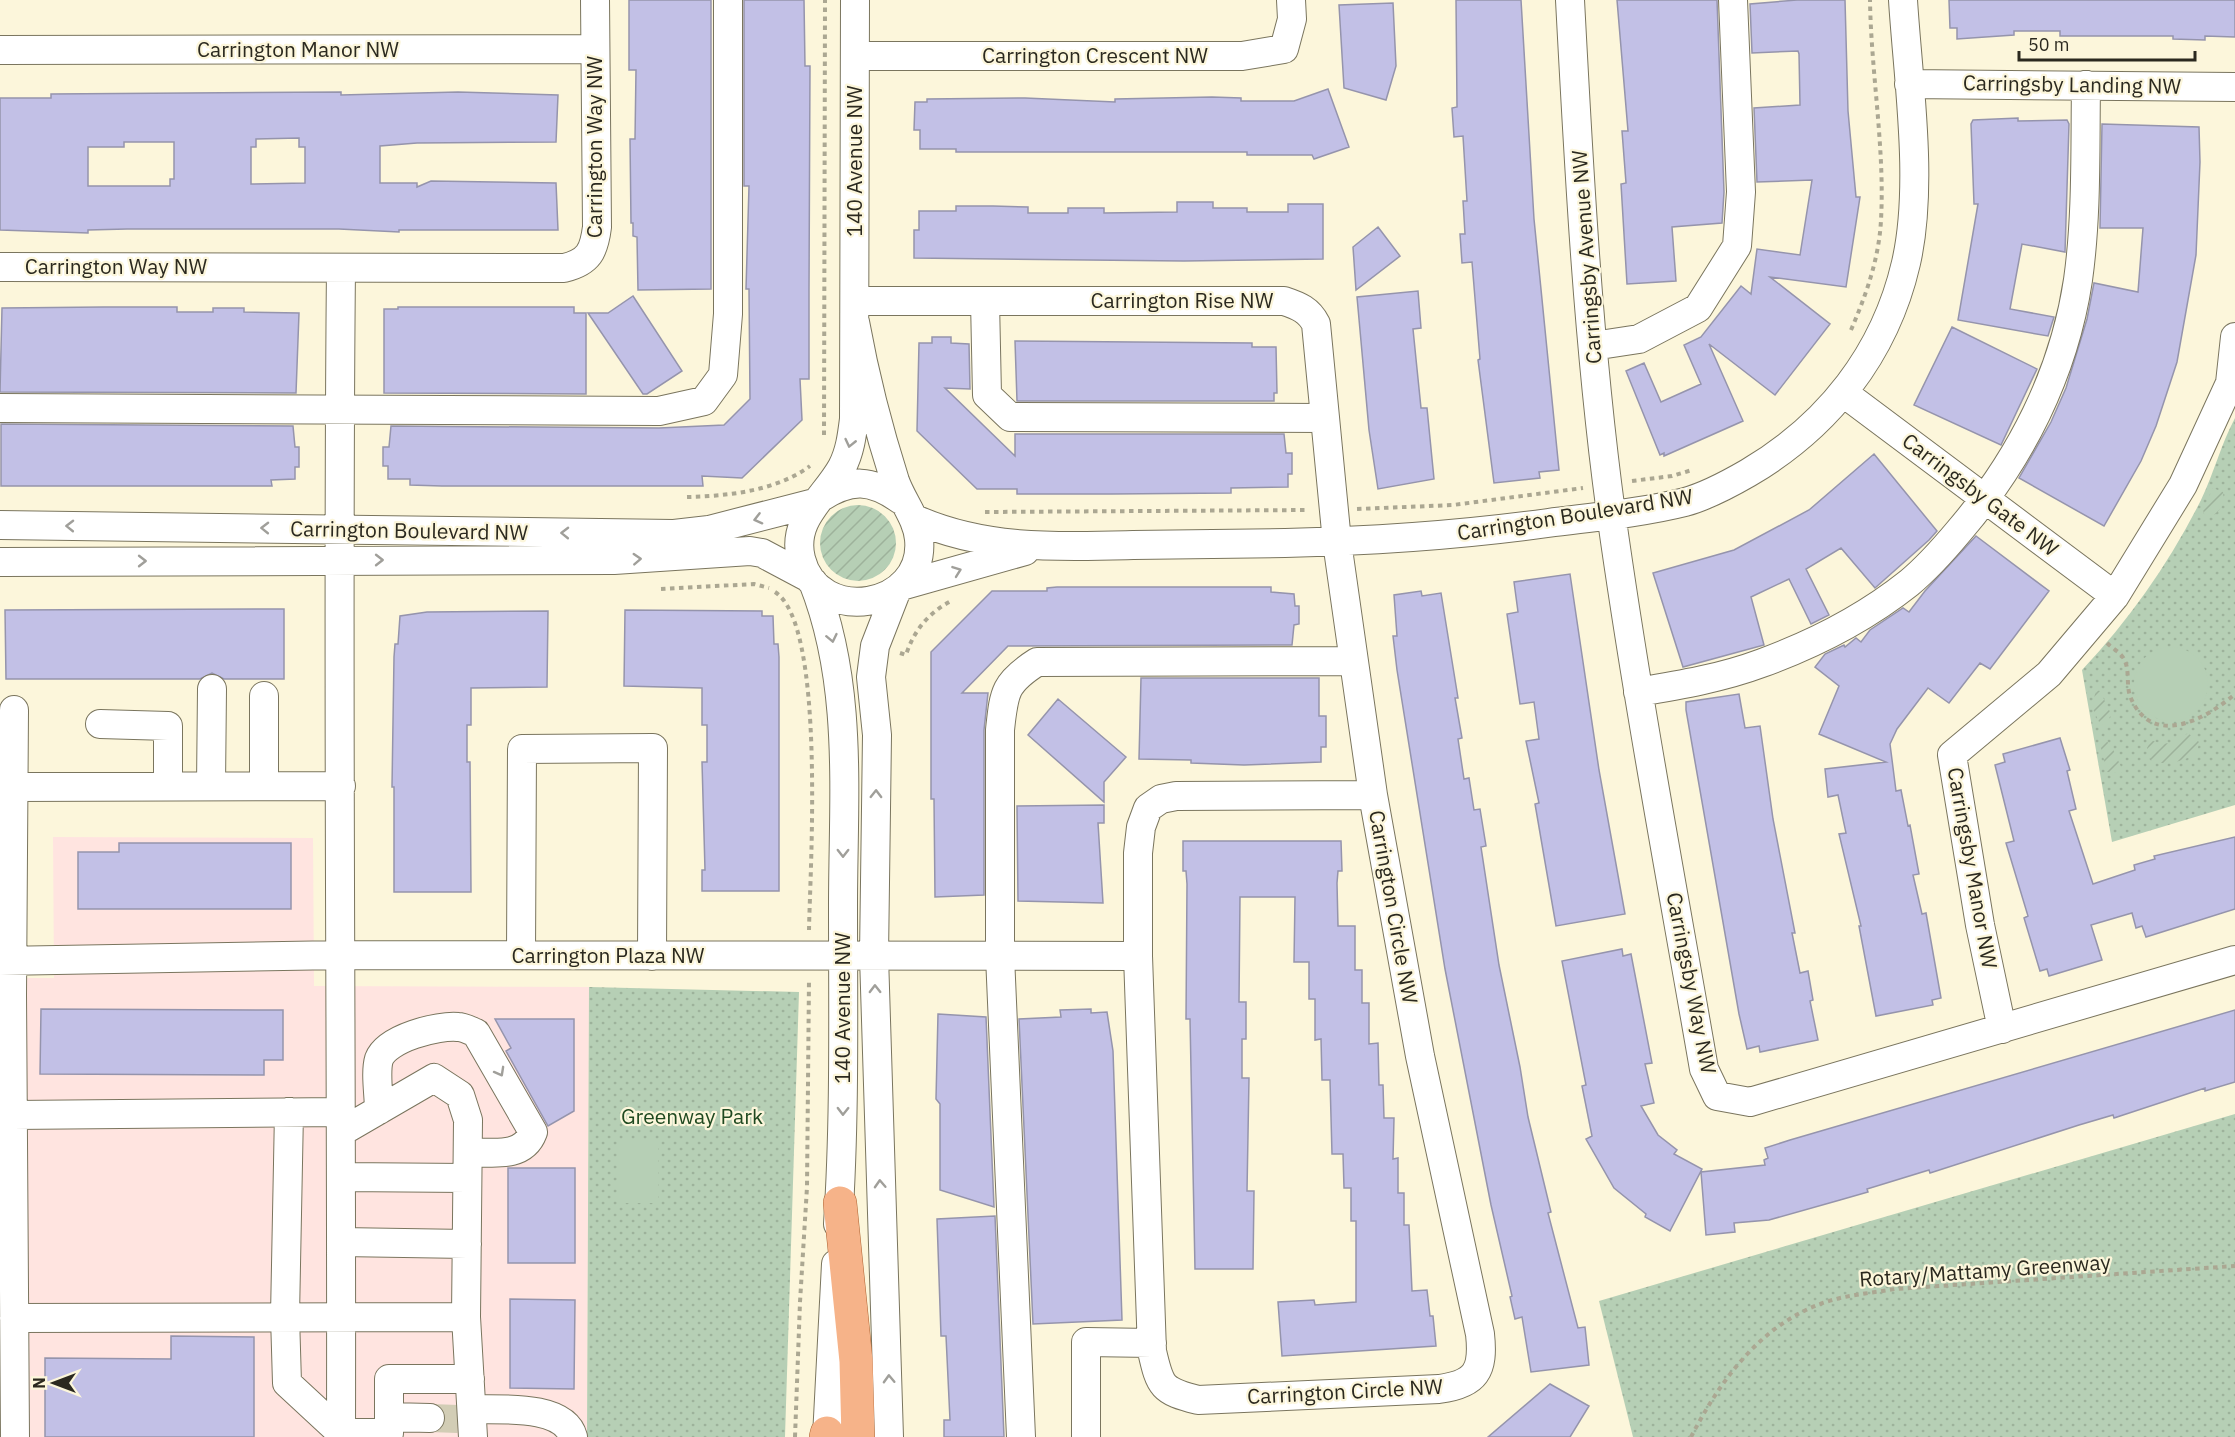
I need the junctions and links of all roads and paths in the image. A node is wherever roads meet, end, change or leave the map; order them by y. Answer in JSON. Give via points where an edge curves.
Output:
{"nodes":[{"id":1,"x":595,"y":0,"type":"edge"},
{"id":2,"x":728,"y":0,"type":"edge"},
{"id":3,"x":825,"y":0,"type":"edge"},
{"id":4,"x":855,"y":0,"type":"edge"},
{"id":5,"x":1292,"y":0,"type":"edge"},
{"id":6,"x":1570,"y":0,"type":"edge"},
{"id":7,"x":1733,"y":0,"type":"edge"},
{"id":8,"x":1870,"y":0,"type":"edge"},
{"id":9,"x":1903,"y":0,"type":"edge"},
{"id":10,"x":0,"y":50,"type":"edge"},
{"id":11,"x":596,"y":50,"type":"junction"},
{"id":12,"x":855,"y":56,"type":"junction"},
{"id":13,"x":1909,"y":84,"type":"junction"},
{"id":14,"x":2086,"y":85,"type":"junction"},
{"id":15,"x":2235,"y":87,"type":"edge"},
{"id":16,"x":0,"y":267,"type":"edge"},
{"id":17,"x":341,"y":268,"type":"junction"},
{"id":18,"x":985,"y":301,"type":"junction"},
{"id":19,"x":855,"y":312,"type":"junction"},
{"id":20,"x":1848,"y":336,"type":"dead end"},
{"id":21,"x":2235,"y":337,"type":"edge"},
{"id":22,"x":1593,"y":345,"type":"junction"},
{"id":23,"x":2232,"y":383,"type":"edge"},
{"id":24,"x":1845,"y":394,"type":"junction"},
{"id":25,"x":0,"y":408,"type":"edge"},
{"id":26,"x":339,"y":409,"type":"junction"},
{"id":27,"x":1323,"y":418,"type":"junction"},
{"id":28,"x":850,"y":447,"type":"junction"},
{"id":29,"x":814,"y":459,"type":"dead end"},
{"id":30,"x":1702,"y":467,"type":"dead end"},
{"id":31,"x":1639,"y":480,"type":"dead end"},
{"id":32,"x":1577,"y":489,"type":"dead end"},
{"id":33,"x":687,"y":497,"type":"dead end"},
{"id":34,"x":1986,"y":499,"type":"junction"},
{"id":35,"x":816,"y":501,"type":"junction"},
{"id":36,"x":1364,"y":509,"type":"dead end"},
{"id":37,"x":908,"y":510,"type":"junction"},
{"id":38,"x":1300,"y":510,"type":"dead end"},
{"id":39,"x":984,"y":512,"type":"dead end"},
{"id":40,"x":1611,"y":514,"type":"junction"},
{"id":41,"x":0,"y":525,"type":"edge"},
{"id":42,"x":338,"y":529,"type":"junction"},
{"id":43,"x":1337,"y":542,"type":"junction"},
{"id":44,"x":1042,"y":547,"type":"junction"},
{"id":45,"x":339,"y":560,"type":"junction"},
{"id":46,"x":0,"y":562,"type":"edge"},
{"id":47,"x":811,"y":580,"type":"junction"},
{"id":48,"x":898,"y":589,"type":"junction"},
{"id":49,"x":2115,"y":596,"type":"junction"},
{"id":50,"x":2104,"y":641,"type":"dead end"},
{"id":51,"x":1352,"y":661,"type":"junction"},
{"id":52,"x":212,"y":689,"type":"dead end"},
{"id":53,"x":1638,"y":692,"type":"junction"},
{"id":54,"x":2235,"y":694,"type":"edge"},
{"id":55,"x":264,"y":696,"type":"dead end"},
{"id":56,"x":14,"y":710,"type":"dead end"},
{"id":57,"x":100,"y":724,"type":"dead end"},
{"id":58,"x":168,"y":786,"type":"junction"},
{"id":59,"x":211,"y":786,"type":"junction"},
{"id":60,"x":264,"y":786,"type":"junction"},
{"id":61,"x":341,"y":786,"type":"junction"},
{"id":62,"x":14,"y":787,"type":"junction"},
{"id":63,"x":1372,"y":795,"type":"junction"},
{"id":64,"x":342,"y":955,"type":"junction"},
{"id":65,"x":520,"y":955,"type":"junction"},
{"id":66,"x":652,"y":956,"type":"junction"},
{"id":67,"x":874,"y":956,"type":"junction"},
{"id":68,"x":1000,"y":956,"type":"junction"},
{"id":69,"x":1138,"y":956,"type":"junction"},
{"id":70,"x":843,"y":957,"type":"junction"},
{"id":71,"x":2235,"y":960,"type":"edge"},
{"id":72,"x":6,"y":961,"type":"edge"},
{"id":73,"x":2002,"y":1029,"type":"junction"},
{"id":74,"x":379,"y":1110,"type":"junction"},
{"id":75,"x":289,"y":1112,"type":"junction"},
{"id":76,"x":13,"y":1115,"type":"junction"},
{"id":77,"x":341,"y":1122,"type":"junction"},
{"id":78,"x":468,"y":1165,"type":"junction"},
{"id":79,"x":341,"y":1177,"type":"junction"},
{"id":80,"x":840,"y":1203,"type":"joint"},
{"id":81,"x":341,"y":1242,"type":"junction"},
{"id":82,"x":467,"y":1244,"type":"junction"},
{"id":83,"x":2235,"y":1266,"type":"edge"},
{"id":84,"x":285,"y":1316,"type":"junction"},
{"id":85,"x":341,"y":1316,"type":"junction"},
{"id":86,"x":466,"y":1317,"type":"junction"},
{"id":87,"x":14,"y":1318,"type":"junction"},
{"id":88,"x":1152,"y":1343,"type":"junction"},
{"id":89,"x":470,"y":1379,"type":"junction"},
{"id":90,"x":430,"y":1419,"type":"tunnel mouth"},
{"id":91,"x":469,"y":1421,"type":"edge"},
{"id":92,"x":389,"y":1429,"type":"edge"},
{"id":93,"x":341,"y":1435,"type":"edge"},
{"id":94,"x":835,"y":1436,"type":"edge"},
{"id":95,"x":15,"y":1437,"type":"edge"},
{"id":96,"x":573,"y":1437,"type":"edge"},
{"id":97,"x":889,"y":1437,"type":"edge"},
{"id":98,"x":1021,"y":1437,"type":"edge"},
{"id":99,"x":1086,"y":1437,"type":"edge"},
{"id":100,"x":1691,"y":1437,"type":"edge"}],
"edges":[{"from":1,"to":11,"type":"street","name":"Carrington Way NW"},
{"from":2,"to":26,"type":"street","via":[[728,314],[723,375],[704,401],[659,411]]},
{"from":3,"to":28,"type":"path","via":[[825,411],[821,442]]},
{"from":4,"to":12,"type":"street","name":"140 Avenue NW"},
{"from":5,"to":12,"type":"street","name":"Carrington Crescent NW","via":[[1292,19],[1284,49],[1242,56]]},
{"from":6,"to":22,"type":"street","name":"Carringsby Avenue NW"},
{"from":7,"to":22,"type":"street","via":[[1741,192],[1737,246],[1698,308],[1640,339]]},
{"from":8,"to":20,"type":"path","via":[[1881,222],[1865,297]]},
{"from":9,"to":13,"type":"street","name":"Carrington Boulevard NW"},
{"from":10,"to":11,"type":"street","name":"Carrington Manor NW"},
{"from":11,"to":17,"type":"street","name":"Carrington Way NW","via":[[597,227],[589,258],[564,268]]},
{"from":12,"to":19,"type":"street","name":"140 Avenue NW"},
{"from":13,"to":14,"type":"street","name":"Carringsby Landing NW"},
{"from":13,"to":24,"type":"street","name":"Carrington Boulevard NW","via":[[1914,186],[1906,263],[1883,327]]},
{"from":14,"to":15,"type":"street","name":"Carringsby Landing NW"},
{"from":14,"to":34,"type":"street","via":[[2078,280],[2066,336],[2020,448]]},
{"from":16,"to":17,"type":"street","name":"Carrington Way NW"},
{"from":17,"to":26,"type":"street"},
{"from":18,"to":19,"type":"street","name":"Carrington Rise NW"},
{"from":18,"to":27,"type":"street","name":"Carrington Rise NW","via":[[1284,301],[1300,306],[1311,313],[1316,324]]},
{"from":18,"to":27,"type":"street","via":[[987,395],[1010,417]]},
{"from":19,"to":28,"type":"street","name":"140 Avenue NW","one_way":true,"via":[[855,396]]},
{"from":19,"to":37,"type":"street","name":"140 Avenue NW","via":[[867,390]]},
{"from":21,"to":23,"type":"street","name":"Carringsby Manor NW"},
{"from":22,"to":40,"type":"street","name":"Carringsby Avenue NW"},
{"from":23,"to":49,"type":"street","name":"Carringsby Manor NW","via":[[2183,485]]},
{"from":24,"to":34,"type":"street","name":"Carringsby Gate NW"},
{"from":24,"to":40,"type":"street","name":"Carrington Boulevard NW","via":[[1790,445],[1733,481],[1688,501]]},
{"from":25,"to":26,"type":"street"},
{"from":26,"to":42,"type":"street"},
{"from":27,"to":43,"type":"street","name":"Carrington Rise NW"},
{"from":28,"to":35,"type":"street","name":"140 Avenue NW","via":[[842,467]]},
{"from":29,"to":33,"type":"path","via":[[809,467],[790,478],[721,496]]},
{"from":30,"to":31,"type":"path"},
{"from":32,"to":36,"type":"path","via":[[1453,505]]},
{"from":34,"to":49,"type":"street","name":"Carringsby Gate NW"},
{"from":34,"to":53,"type":"street","via":[[1910,582],[1865,614],[1761,664],[1705,681]]},
{"from":35,"to":37,"type":"street","via":[[837,487],[860,483],[883,487]]},
{"from":35,"to":42,"type":"street","name":"Carrington Boulevard NW","one_way":true,"via":[[709,531],[674,534]]},
{"from":35,"to":47,"type":"street","name":"140 Avenue NW","via":[[804,520],[799,539],[801,560]]},
{"from":37,"to":44,"type":"street","name":"Carrington Boulevard NW","via":[[966,538]]},
{"from":37,"to":48,"type":"street","name":"140 Avenue NW","via":[[919,540],[917,561]]},
{"from":38,"to":39,"type":"path"},
{"from":40,"to":43,"type":"street","name":"Carrington Boulevard NW","via":[[1496,530]]},
{"from":40,"to":53,"type":"street","name":"Carringsby Way NW"},
{"from":42,"to":41,"type":"street","name":"Carrington Boulevard NW","one_way":true},
{"from":42,"to":45,"type":"street"},
{"from":43,"to":44,"type":"street","name":"Carrington Boulevard NW"},
{"from":43,"to":51,"type":"street","name":"Carrington Circle NW"},
{"from":48,"to":44,"type":"street","name":"Carrington Boulevard NW","one_way":true},
{"from":46,"to":45,"type":"street","name":"Carrington Boulevard NW","one_way":true},
{"from":45,"to":47,"type":"street","name":"Carrington Boulevard NW","one_way":true,"via":[[614,560],[750,551],[762,553]]},
{"from":45,"to":61,"type":"street"},
{"from":47,"to":48,"type":"street","via":[[832,598],[856,604],[880,600]]},
{"from":47,"to":70,"type":"street","name":"140 Avenue NW","one_way":true,"via":[[833,639],[842,710]]},
{"from":67,"to":48,"type":"street","name":"140 Avenue NW","one_way":true,"via":[[877,735],[871,677],[875,646]]},
{"from":49,"to":73,"type":"street","name":"Carringsby Manor NW","via":[[2049,674],[1952,755]]},
{"from":50,"to":54,"type":"path","via":[[2124,658],[2129,693],[2136,708],[2156,723],[2176,726],[2193,722]]},
{"from":51,"to":63,"type":"street","name":"Carrington Circle NW"},
{"from":51,"to":68,"type":"street","via":[[1037,662],[1018,674],[1004,695],[1000,730]]},
{"from":52,"to":59,"type":"street"},
{"from":53,"to":73,"type":"street","name":"Carringsby Way NW","via":[[1704,1069],[1717,1096],[1750,1102]]},
{"from":55,"to":60,"type":"street"},
{"from":56,"to":62,"type":"street"},
{"from":57,"to":58,"type":"street","via":[[168,726]]},
{"from":58,"to":59,"type":"street"},
{"from":58,"to":62,"type":"street"},
{"from":59,"to":60,"type":"street"},
{"from":60,"to":61,"type":"street"},
{"from":61,"to":64,"type":"street"},
{"from":62,"to":72,"type":"street"},
{"from":63,"to":69,"type":"street","name":"Carrington Circle NW","via":[[1161,799],[1148,808],[1141,827]]},
{"from":63,"to":88,"type":"street","name":"Carrington Circle NW","via":[[1416,1034],[1480,1334],[1480,1363],[1474,1376],[1461,1386],[1439,1389],[1198,1400],[1170,1393],[1162,1386]]},
{"from":64,"to":65,"type":"street","name":"Carrington Plaza NW"},
{"from":64,"to":72,"type":"street","name":"Carrington Plaza NW"},
{"from":64,"to":77,"type":"street"},
{"from":65,"to":66,"type":"street","name":"Carrington Plaza NW"},
{"from":65,"to":66,"type":"street","via":[[522,749],[653,748]]},
{"from":66,"to":70,"type":"street","name":"Carrington Plaza NW"},
{"from":67,"to":68,"type":"street"},
{"from":67,"to":70,"type":"street","name":"Carrington Plaza NW"},
{"from":97,"to":67,"type":"street","name":"140 Avenue NW","one_way":true},
{"from":68,"to":69,"type":"street"},
{"from":68,"to":98,"type":"street"},
{"from":69,"to":88,"type":"street","name":"Carrington Circle NW"},
{"from":70,"to":80,"type":"street","name":"140 Avenue NW","one_way":true},
{"from":71,"to":73,"type":"street","name":"Carringsby Way NW"},
{"from":72,"to":76,"type":"street"},
{"from":74,"to":77,"type":"street"},
{"from":74,"to":78,"type":"street","via":[[434,1078],[460,1095],[468,1120]]},
{"from":74,"to":78,"type":"street","one_way":true,"via":[[379,1060],[387,1047],[409,1036],[460,1026],[476,1033],[533,1132],[529,1143],[519,1151]]},
{"from":75,"to":76,"type":"street"},
{"from":75,"to":77,"type":"street"},
{"from":75,"to":84,"type":"street"},
{"from":76,"to":87,"type":"street"},
{"from":77,"to":79,"type":"street"},
{"from":78,"to":79,"type":"street"},
{"from":78,"to":82,"type":"street"},
{"from":79,"to":81,"type":"street"},
{"from":80,"to":94,"type":"main road","via":[[856,1361]]},
{"from":81,"to":82,"type":"street"},
{"from":81,"to":85,"type":"street"},
{"from":82,"to":86,"type":"street"},
{"from":83,"to":100,"type":"path","name":"Rotary/Mattamy Greenway","via":[[1895,1289],[1839,1298],[1796,1316],[1761,1339],[1709,1402]]},
{"from":84,"to":85,"type":"street"},
{"from":84,"to":87,"type":"street"},
{"from":84,"to":93,"type":"street","via":[[287,1383]]},
{"from":85,"to":86,"type":"street"},
{"from":85,"to":93,"type":"street"},
{"from":86,"to":89,"type":"street"},
{"from":87,"to":95,"type":"street"},
{"from":88,"to":99,"type":"street","via":[[1086,1342]]},
{"from":89,"to":91,"type":"street"},
{"from":89,"to":92,"type":"street","via":[[389,1379]]},
{"from":90,"to":92,"type":"street"},
{"from":91,"to":96,"type":"street","via":[[537,1410],[572,1431]]},
{"from":92,"to":93,"type":"street"}]}
